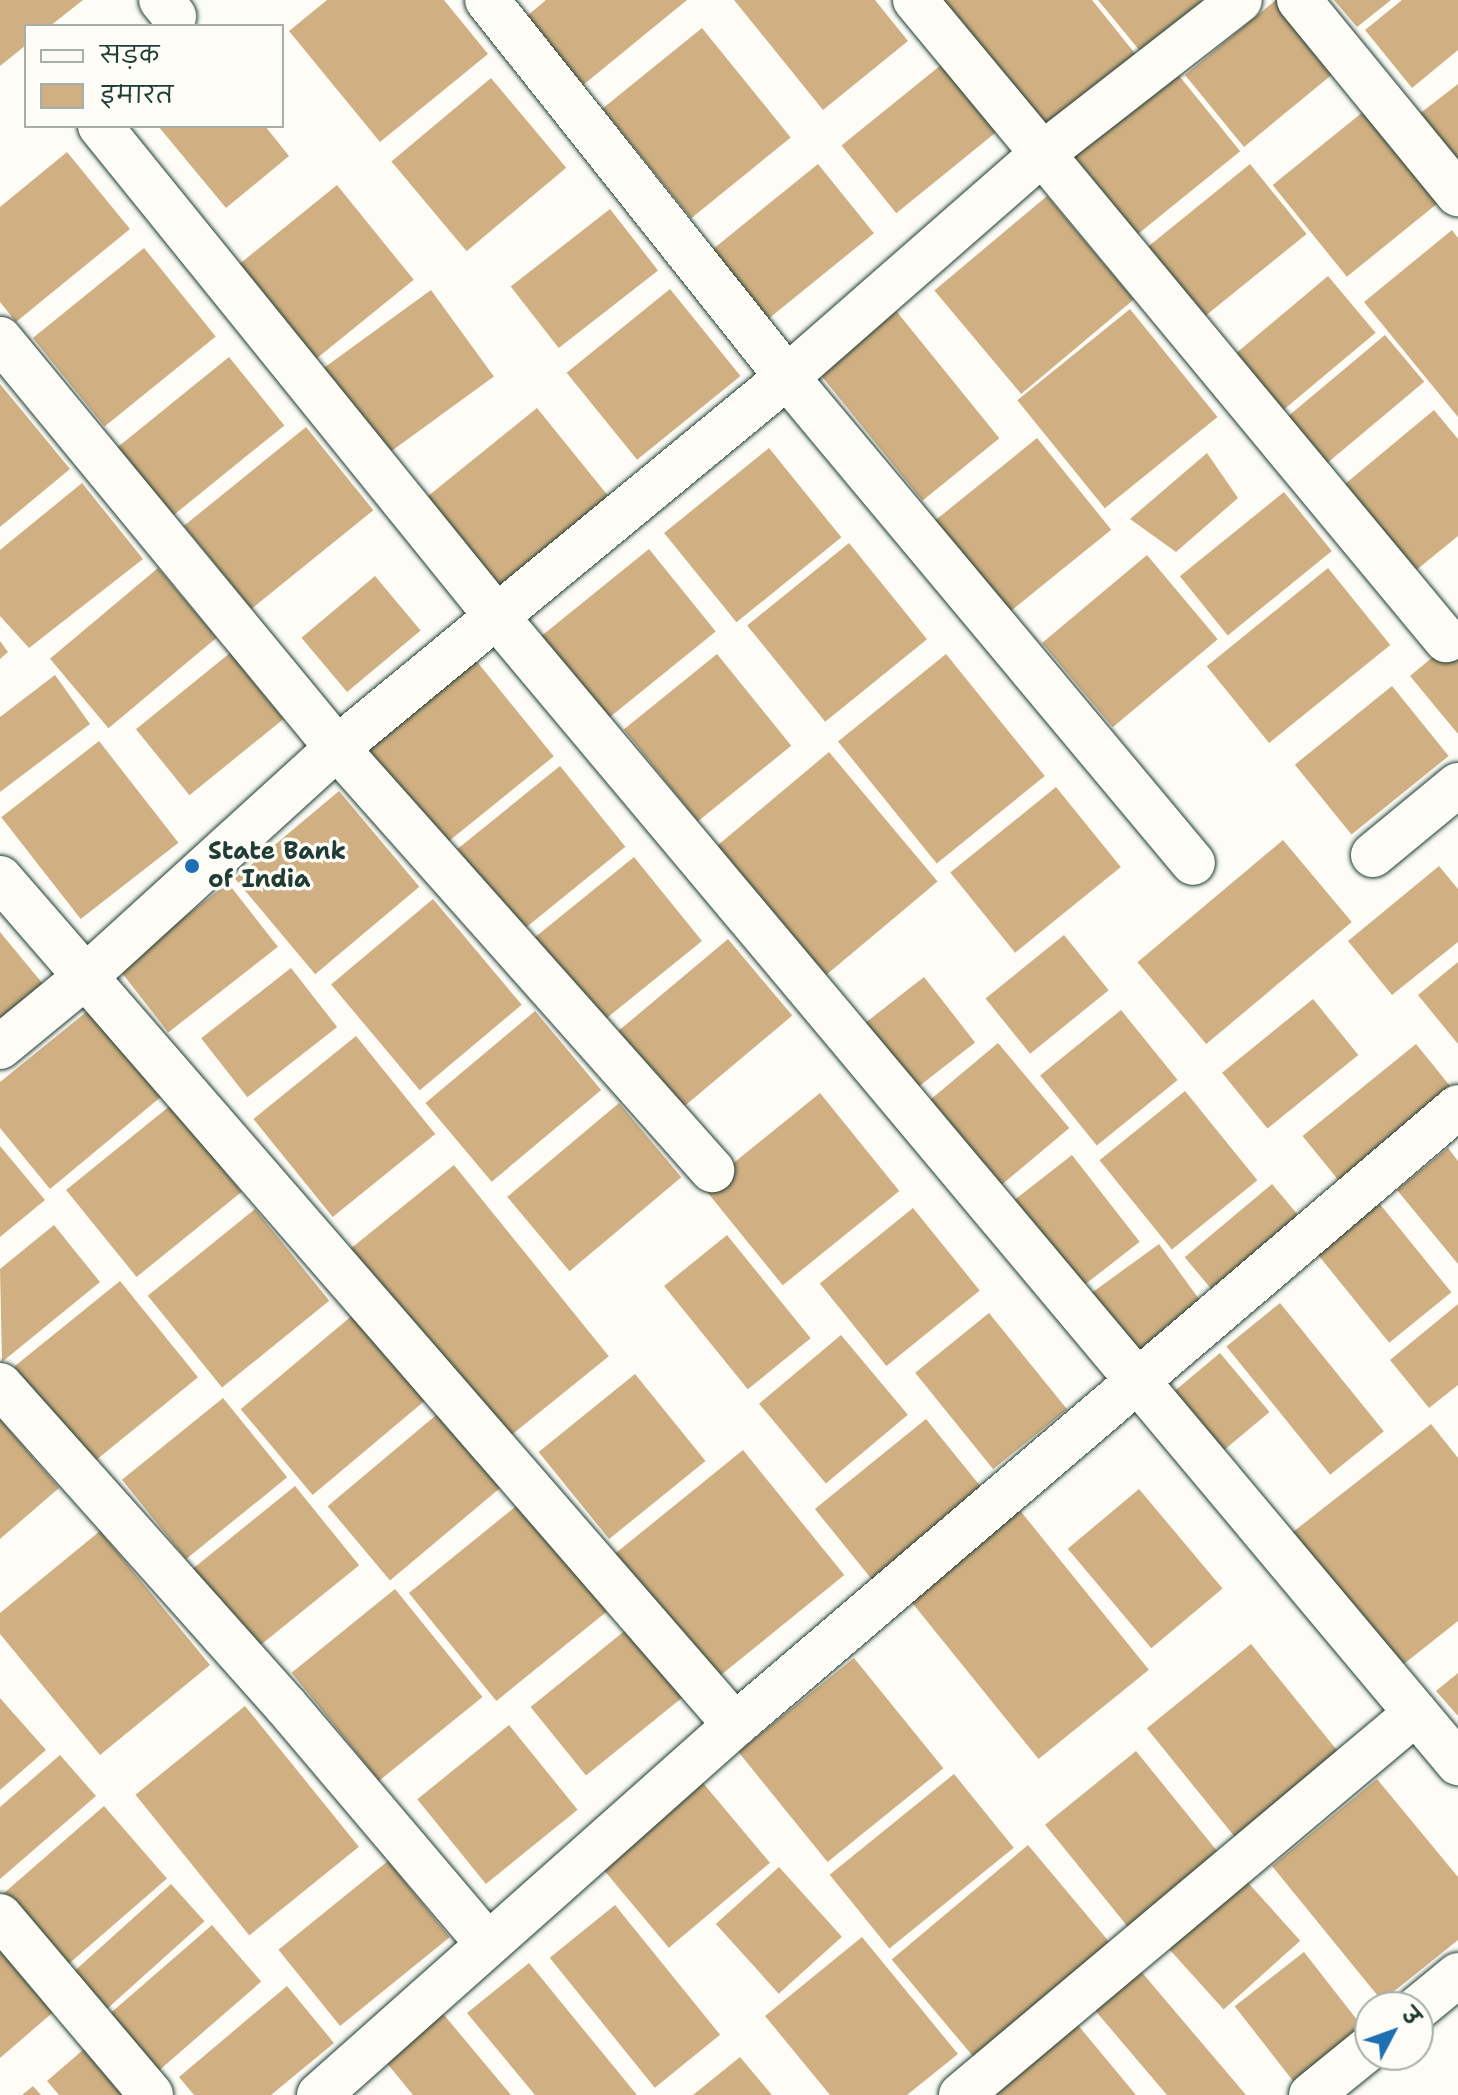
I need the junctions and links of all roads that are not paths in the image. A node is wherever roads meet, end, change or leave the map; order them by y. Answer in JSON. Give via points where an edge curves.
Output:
{"nodes":[{"id":1,"x":487,"y":0,"type":"edge"},
{"id":2,"x":915,"y":0,"type":"edge"},
{"id":3,"x":1240,"y":0,"type":"edge"},
{"id":4,"x":1299,"y":0,"type":"edge"},
{"id":5,"x":102,"y":128,"type":"edge"},
{"id":6,"x":1041,"y":155,"type":"junction"},
{"id":7,"x":1458,"y":194,"type":"edge"},
{"id":8,"x":0,"y":339,"type":"edge"},
{"id":9,"x":787,"y":377,"type":"junction"},
{"id":10,"x":497,"y":617,"type":"junction"},
{"id":11,"x":1446,"y":640,"type":"dead end"},
{"id":12,"x":337,"y":748,"type":"junction"},
{"id":13,"x":1458,"y":785,"type":"edge"},
{"id":14,"x":1373,"y":855,"type":"dead end"},
{"id":15,"x":1193,"y":863,"type":"dead end"},
{"id":16,"x":0,"y":878,"type":"edge"},
{"id":17,"x":84,"y":978,"type":"junction"},
{"id":18,"x":0,"y":1047,"type":"edge"},
{"id":19,"x":1458,"y":1107,"type":"edge"},
{"id":20,"x":712,"y":1170,"type":"dead end"},
{"id":21,"x":1137,"y":1383,"type":"junction"},
{"id":22,"x":0,"y":1385,"type":"edge"},
{"id":23,"x":1416,"y":1713,"type":"junction"},
{"id":24,"x":735,"y":1725,"type":"junction"},
{"id":25,"x":1458,"y":1763,"type":"edge"},
{"id":26,"x":0,"y":1916,"type":"edge"},
{"id":27,"x":487,"y":1943,"type":"junction"},
{"id":28,"x":1458,"y":1975,"type":"edge"},
{"id":29,"x":1434,"y":1995,"type":"edge"},
{"id":30,"x":1354,"y":2060,"type":"edge"},
{"id":31,"x":151,"y":2095,"type":"edge"},
{"id":32,"x":319,"y":2095,"type":"edge"},
{"id":33,"x":961,"y":2095,"type":"edge"},
{"id":34,"x":1311,"y":2095,"type":"edge"}],
"edges":[{"from":1,"to":9,"type":"street"},
{"from":2,"to":6,"type":"street"},
{"from":3,"to":6,"type":"street"},
{"from":4,"to":7,"type":"street"},
{"from":5,"to":10,"type":"street"},
{"from":6,"to":9,"type":"street"},
{"from":6,"to":11,"type":"street"},
{"from":8,"to":12,"type":"street"},
{"from":9,"to":10,"type":"street"},
{"from":9,"to":15,"type":"street"},
{"from":10,"to":12,"type":"street"},
{"from":10,"to":21,"type":"street"},
{"from":12,"to":17,"type":"street"},
{"from":12,"to":20,"type":"street"},
{"from":13,"to":14,"type":"street"},
{"from":16,"to":17,"type":"street"},
{"from":17,"to":18,"type":"street"},
{"from":17,"to":24,"type":"street"},
{"from":19,"to":21,"type":"street"},
{"from":21,"to":23,"type":"street"},
{"from":21,"to":24,"type":"street"},
{"from":22,"to":27,"type":"street","via":[[286,1706]]},
{"from":23,"to":25,"type":"street"},
{"from":23,"to":33,"type":"street"},
{"from":24,"to":27,"type":"street"},
{"from":26,"to":31,"type":"street"},
{"from":27,"to":32,"type":"street"},
{"from":28,"to":29,"type":"street"},
{"from":30,"to":34,"type":"street"}]}
